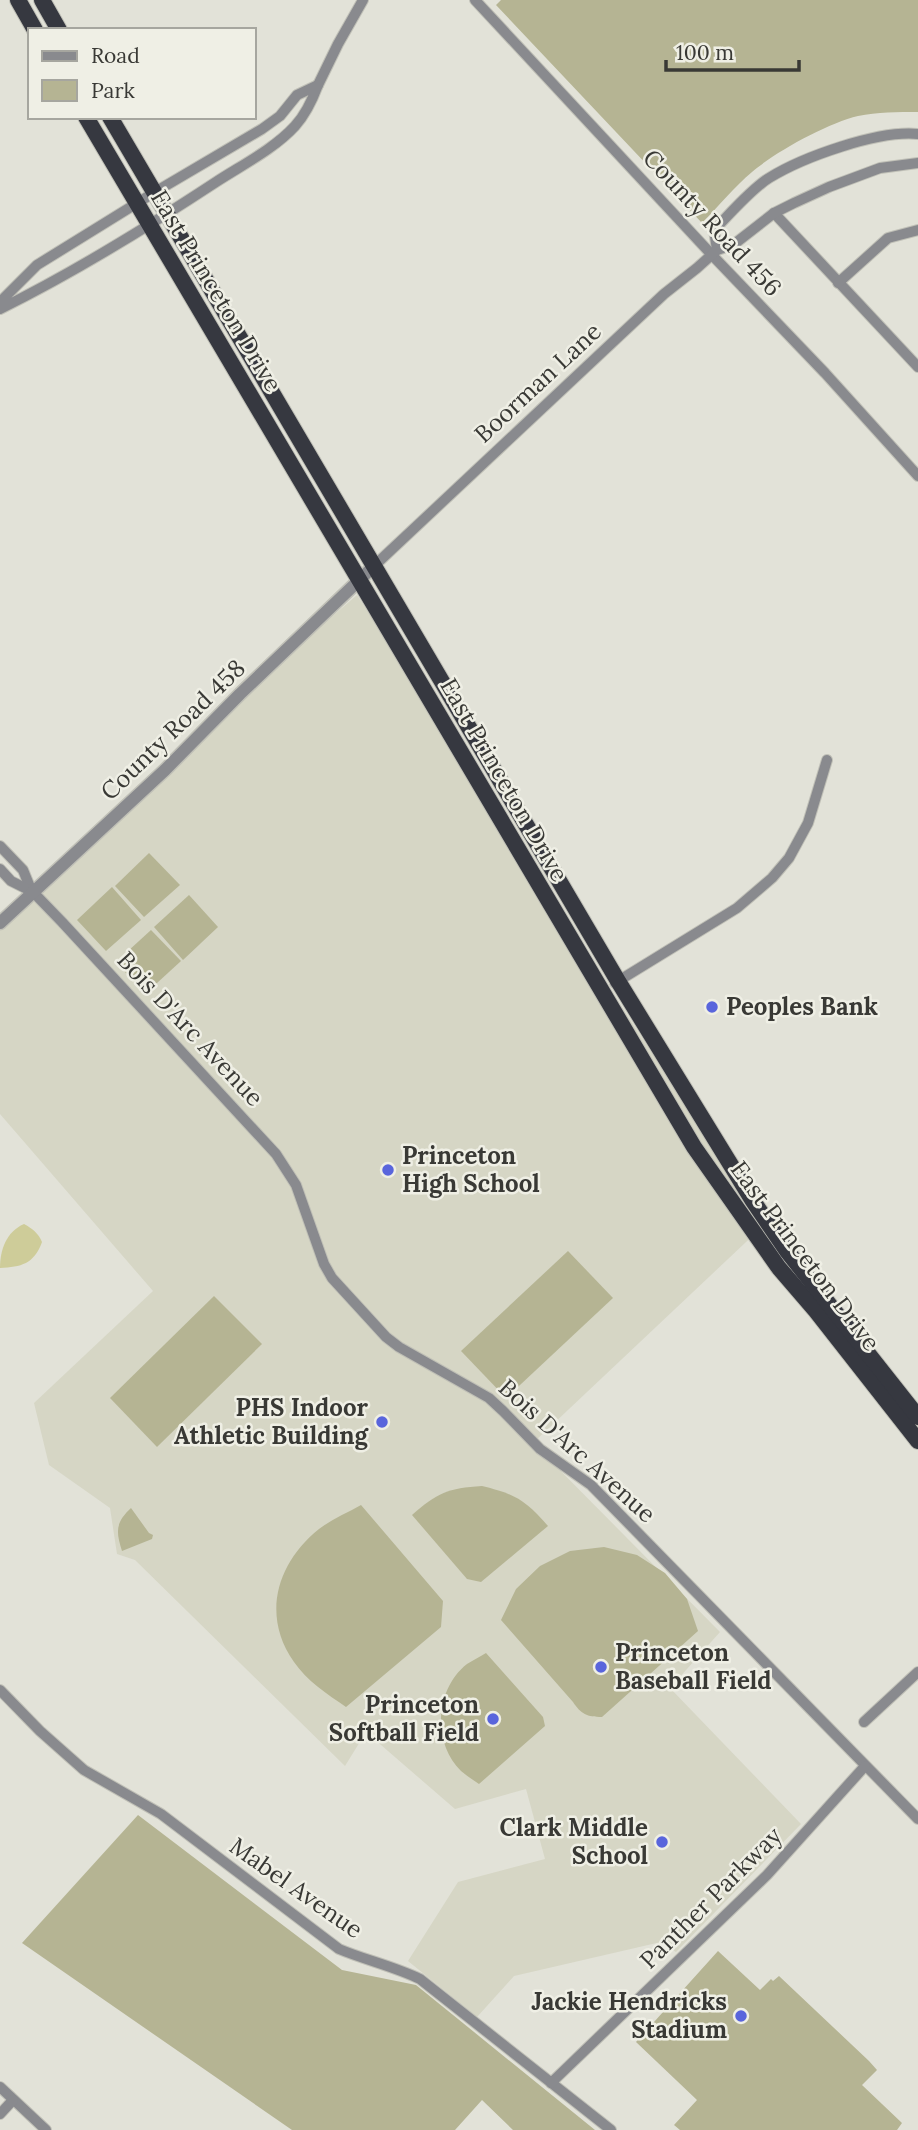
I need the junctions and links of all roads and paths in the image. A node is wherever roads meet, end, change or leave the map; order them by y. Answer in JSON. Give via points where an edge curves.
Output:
{"nodes":[{"id":1,"x":18,"y":0,"type":"edge"},
{"id":2,"x":42,"y":0,"type":"edge"},
{"id":3,"x":363,"y":0,"type":"edge"},
{"id":4,"x":475,"y":0,"type":"edge"},
{"id":5,"x":34,"y":28,"type":"edge"},
{"id":6,"x":58,"y":28,"type":"edge"},
{"id":7,"x":318,"y":85,"type":"junction"},
{"id":8,"x":87,"y":119,"type":"edge"},
{"id":9,"x":111,"y":119,"type":"edge"},
{"id":10,"x":918,"y":134,"type":"edge"},
{"id":11,"x":918,"y":163,"type":"edge"},
{"id":12,"x":155,"y":192,"type":"junction"},
{"id":13,"x":138,"y":203,"type":"junction"},
{"id":14,"x":774,"y":213,"type":"junction"},
{"id":15,"x":167,"y":214,"type":"junction"},
{"id":16,"x":150,"y":224,"type":"junction"},
{"id":17,"x":918,"y":230,"type":"edge"},
{"id":18,"x":715,"y":252,"type":"junction"},
{"id":19,"x":838,"y":283,"type":"junction"},
{"id":20,"x":0,"y":302,"type":"edge"},
{"id":21,"x":0,"y":309,"type":"edge"},
{"id":22,"x":918,"y":367,"type":"edge"},
{"id":23,"x":918,"y":476,"type":"edge"},
{"id":24,"x":374,"y":566,"type":"junction"},
{"id":25,"x":360,"y":579,"type":"junction"},
{"id":26,"x":827,"y":760,"type":"dead end"},
{"id":27,"x":0,"y":846,"type":"edge"},
{"id":28,"x":0,"y":869,"type":"edge"},
{"id":29,"x":33,"y":892,"type":"junction"},
{"id":30,"x":0,"y":923,"type":"edge"},
{"id":31,"x":618,"y":981,"type":"junction"},
{"id":32,"x":602,"y":991,"type":"junction"},
{"id":33,"x":712,"y":1134,"type":"junction"},
{"id":34,"x":694,"y":1146,"type":"junction"},
{"id":35,"x":918,"y":1417,"type":"edge"},
{"id":36,"x":918,"y":1441,"type":"edge"},
{"id":37,"x":918,"y":1672,"type":"edge"},
{"id":38,"x":0,"y":1690,"type":"edge"},
{"id":39,"x":864,"y":1722,"type":"dead end"},
{"id":40,"x":866,"y":1766,"type":"junction"},
{"id":41,"x":918,"y":1819,"type":"edge"},
{"id":42,"x":551,"y":2083,"type":"junction"},
{"id":43,"x":0,"y":2087,"type":"edge"},
{"id":44,"x":13,"y":2100,"type":"junction"},
{"id":45,"x":0,"y":2114,"type":"edge"},
{"id":46,"x":46,"y":2130,"type":"edge"},
{"id":47,"x":611,"y":2130,"type":"edge"}],
"edges":[{"from":1,"to":5,"type":"highway"},
{"from":2,"to":6,"type":"highway"},
{"from":3,"to":7,"type":"street"},
{"from":4,"to":18,"type":"street","name":"County Road 456"},
{"from":7,"to":12,"type":"street","via":[[297,95],[262,130]]},
{"from":7,"to":15,"type":"street","via":[[308,110],[275,144]]},
{"from":8,"to":13,"type":"highway","name":"East Princeton Drive"},
{"from":9,"to":12,"type":"highway","name":"East Princeton Drive"},
{"from":10,"to":18,"type":"street","via":[[850,143],[766,179],[714,230]]},
{"from":11,"to":14,"type":"street","name":"Boorman Lane","via":[[880,168]]},
{"from":12,"to":13,"type":"street"},
{"from":12,"to":15,"type":"highway","name":"East Princeton Drive"},
{"from":13,"to":16,"type":"highway","name":"East Princeton Drive"},
{"from":13,"to":20,"type":"street","via":[[37,265]]},
{"from":14,"to":18,"type":"street","name":"Boorman Lane","via":[[733,245]]},
{"from":14,"to":19,"type":"street"},
{"from":15,"to":16,"type":"street"},
{"from":15,"to":24,"type":"highway","name":"East Princeton Drive"},
{"from":16,"to":21,"type":"street"},
{"from":16,"to":25,"type":"highway","name":"East Princeton Drive"},
{"from":17,"to":19,"type":"street","via":[[888,238]]},
{"from":18,"to":23,"type":"street","name":"County Road 456"},
{"from":18,"to":24,"type":"street","name":"Boorman Lane","via":[[664,293]]},
{"from":19,"to":22,"type":"street"},
{"from":24,"to":25,"type":"street","name":"County Road 458"},
{"from":24,"to":31,"type":"highway","name":"East Princeton Drive"},
{"from":25,"to":29,"type":"street","name":"County Road 458"},
{"from":25,"to":32,"type":"highway","name":"East Princeton Drive"},
{"from":26,"to":31,"type":"street","via":[[808,823],[772,878],[737,908]]},
{"from":27,"to":29,"type":"street","via":[[23,870]]},
{"from":28,"to":29,"type":"street","via":[[11,881]]},
{"from":29,"to":30,"type":"street","name":"County Road 458"},
{"from":29,"to":40,"type":"street","name":"Bois D'Arc Avenue","via":[[275,1154],[296,1185],[327,1271],[352,1301],[394,1344],[489,1398],[540,1450],[591,1485]]},
{"from":31,"to":32,"type":"street"},
{"from":31,"to":33,"type":"highway","name":"East Princeton Drive"},
{"from":32,"to":34,"type":"highway","name":"East Princeton Drive"},
{"from":33,"to":34,"type":"highway"},
{"from":33,"to":35,"type":"highway","name":"East Princeton Drive","via":[[788,1251]]},
{"from":34,"to":36,"type":"highway","name":"East Princeton Drive","via":[[779,1268]]},
{"from":37,"to":39,"type":"street"},
{"from":38,"to":42,"type":"street","name":"Mabel Avenue","via":[[84,1770],[161,1814],[339,1949],[419,1979]]},
{"from":40,"to":41,"type":"street","name":"Bois D'Arc Avenue"},
{"from":40,"to":42,"type":"street","name":"Panther Parkway","via":[[766,1875]]},
{"from":42,"to":47,"type":"street","name":"Mabel Avenue"},
{"from":43,"to":44,"type":"street"},
{"from":44,"to":45,"type":"street"},
{"from":44,"to":46,"type":"street"}]}
